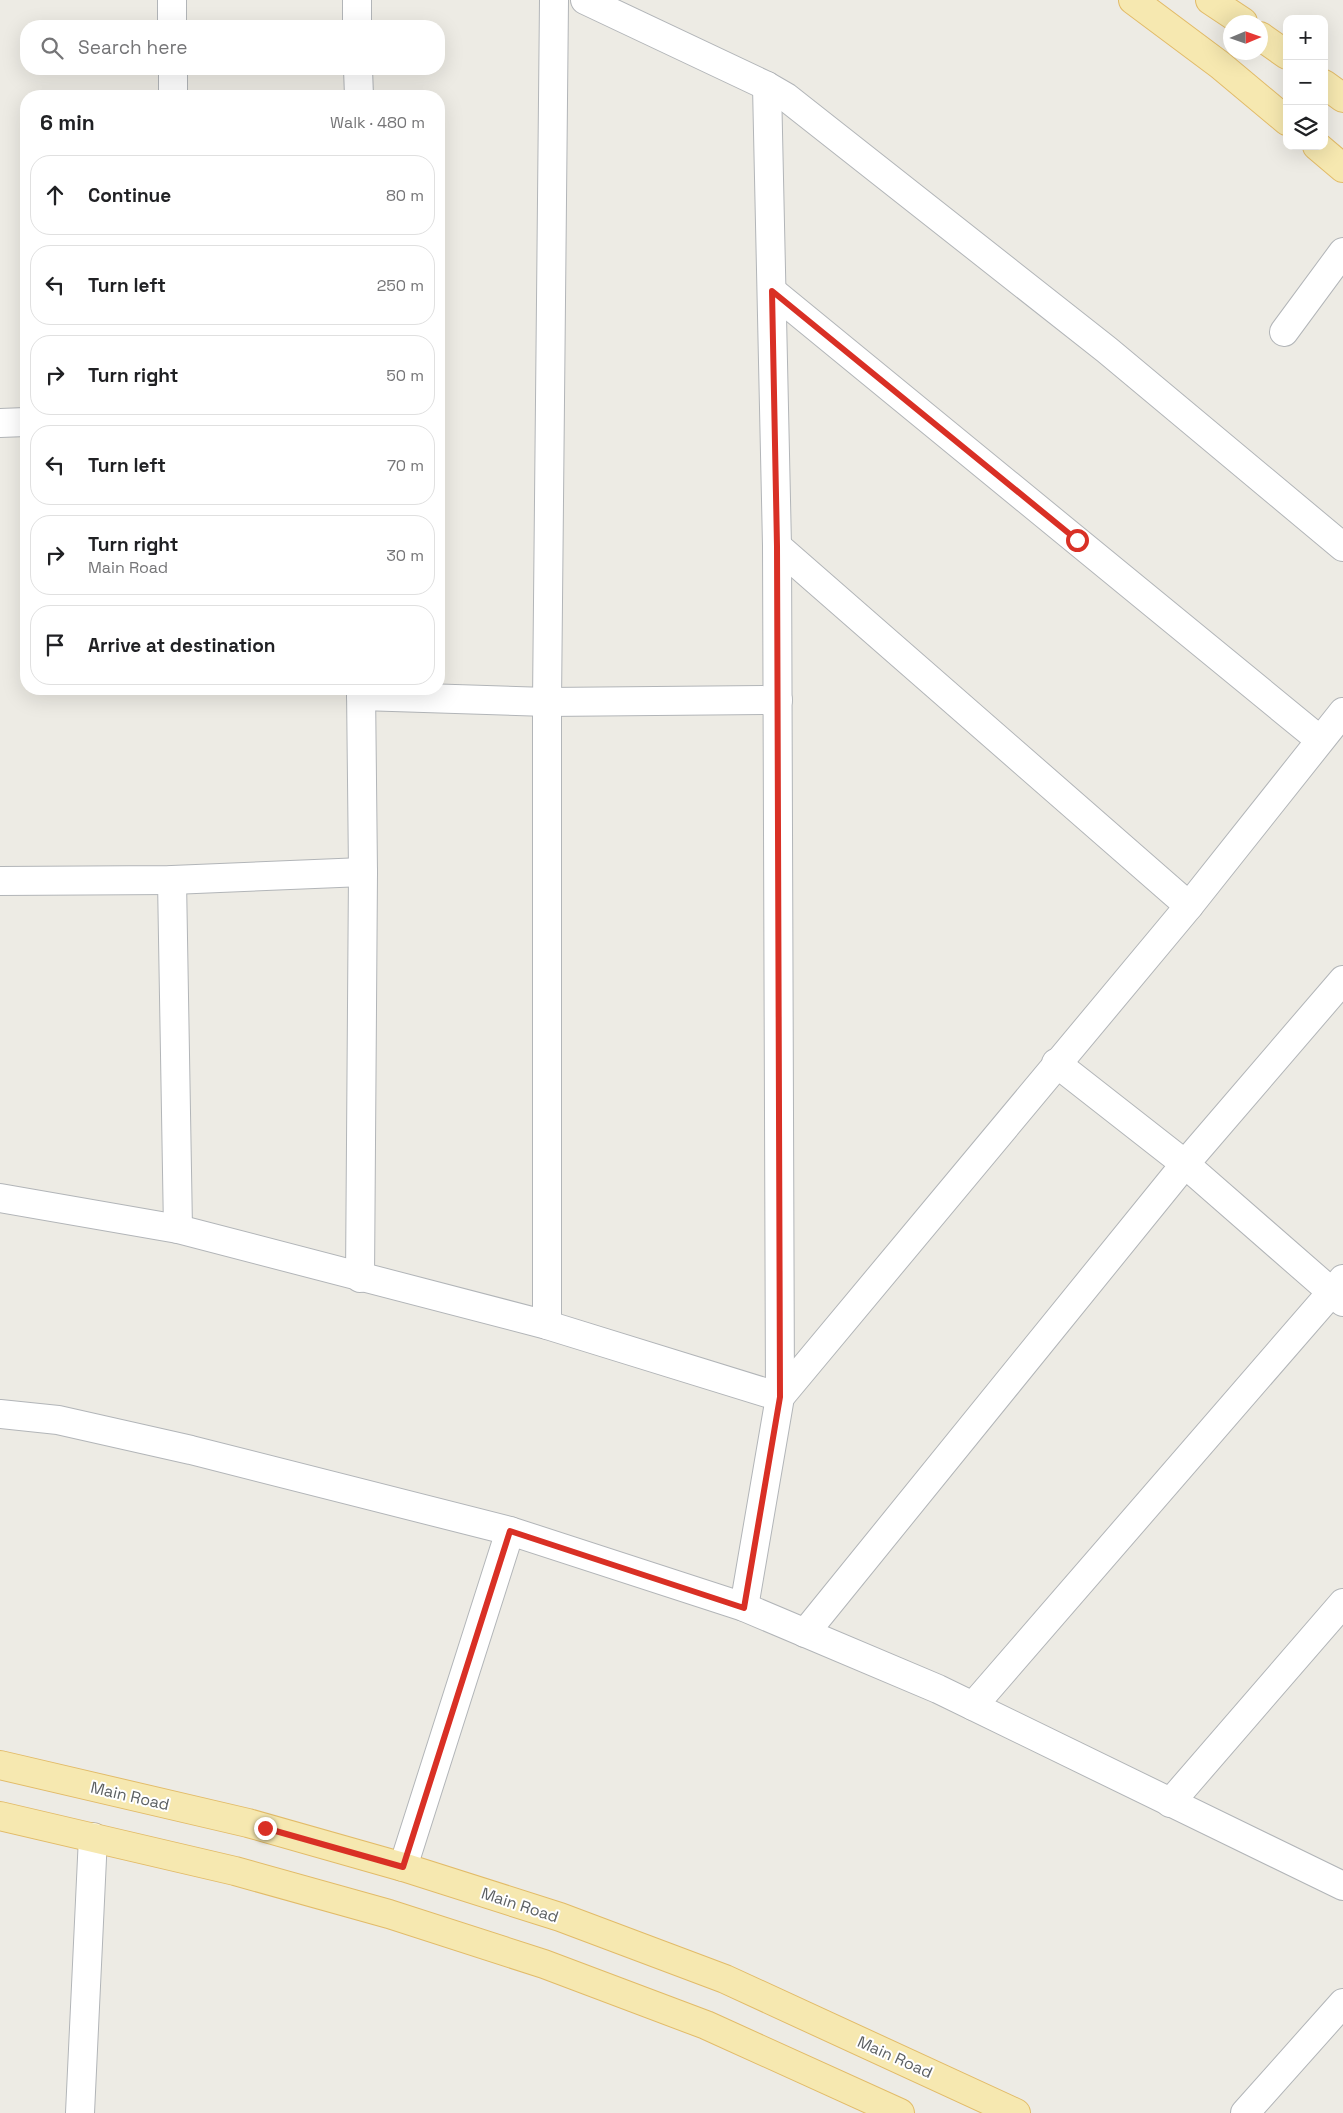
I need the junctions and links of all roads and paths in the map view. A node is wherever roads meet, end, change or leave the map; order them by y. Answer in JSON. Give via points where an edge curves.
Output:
{"nodes":[{"id":1,"x":172,"y":0,"type":"edge"},
{"id":2,"x":357,"y":0,"type":"edge"},
{"id":3,"x":554,"y":0,"type":"edge"},
{"id":4,"x":585,"y":0,"type":"edge"},
{"id":5,"x":1133,"y":0,"type":"edge"},
{"id":6,"x":1210,"y":0,"type":"edge"},
{"id":7,"x":1232,"y":15,"type":"edge"},
{"id":8,"x":172,"y":20,"type":"edge"},
{"id":9,"x":357,"y":20,"type":"edge"},
{"id":10,"x":1268,"y":42,"type":"edge"},
{"id":11,"x":1283,"y":52,"type":"edge"},
{"id":12,"x":172,"y":75,"type":"edge"},
{"id":13,"x":358,"y":75,"type":"edge"},
{"id":14,"x":767,"y":86,"type":"junction"},
{"id":15,"x":1328,"y":87,"type":"edge"},
{"id":16,"x":173,"y":90,"type":"edge"},
{"id":17,"x":358,"y":90,"type":"edge"},
{"id":18,"x":1343,"y":98,"type":"edge"},
{"id":19,"x":1283,"y":118,"type":"edge"},
{"id":20,"x":1322,"y":150,"type":"edge"},
{"id":21,"x":1343,"y":168,"type":"edge"},
{"id":22,"x":1343,"y":252,"type":"edge"},
{"id":23,"x":772,"y":291,"type":"junction"},
{"id":24,"x":1284,"y":332,"type":"dead end"},
{"id":25,"x":20,"y":422,"type":"edge"},
{"id":26,"x":0,"y":423,"type":"edge"},
{"id":27,"x":777,"y":546,"type":"junction"},
{"id":28,"x":1343,"y":547,"type":"edge"},
{"id":29,"x":361,"y":695,"type":"edge"},
{"id":30,"x":402,"y":695,"type":"edge"},
{"id":31,"x":778,"y":700,"type":"junction"},
{"id":32,"x":547,"y":702,"type":"junction"},
{"id":33,"x":1343,"y":712,"type":"edge"},
{"id":34,"x":1320,"y":740,"type":"junction"},
{"id":35,"x":363,"y":872,"type":"junction"},
{"id":36,"x":172,"y":880,"type":"junction"},
{"id":37,"x":0,"y":881,"type":"edge"},
{"id":38,"x":1189,"y":906,"type":"junction"},
{"id":39,"x":1343,"y":980,"type":"edge"},
{"id":40,"x":1056,"y":1063,"type":"junction"},
{"id":41,"x":1185,"y":1164,"type":"junction"},
{"id":42,"x":0,"y":1198,"type":"edge"},
{"id":43,"x":178,"y":1229,"type":"junction"},
{"id":44,"x":360,"y":1278,"type":"junction"},
{"id":45,"x":1339,"y":1291,"type":"edge"},
{"id":46,"x":547,"y":1326,"type":"junction"},
{"id":47,"x":780,"y":1397,"type":"junction"},
{"id":48,"x":0,"y":1414,"type":"edge"},
{"id":49,"x":510,"y":1531,"type":"junction"},
{"id":50,"x":1343,"y":1603,"type":"edge"},
{"id":51,"x":744,"y":1608,"type":"junction"},
{"id":52,"x":805,"y":1633,"type":"junction"},
{"id":53,"x":973,"y":1706,"type":"junction"},
{"id":54,"x":0,"y":1765,"type":"edge"},
{"id":55,"x":1170,"y":1803,"type":"junction"},
{"id":56,"x":0,"y":1816,"type":"edge"},
{"id":57,"x":93,"y":1837,"type":"junction"},
{"id":58,"x":403,"y":1867,"type":"junction"},
{"id":59,"x":1343,"y":1886,"type":"edge"},
{"id":60,"x":1343,"y":2003,"type":"edge"},
{"id":61,"x":80,"y":2113,"type":"edge"},
{"id":62,"x":900,"y":2113,"type":"edge"},
{"id":63,"x":1016,"y":2113,"type":"edge"},
{"id":64,"x":1245,"y":2113,"type":"edge"}],
"edges":[{"from":1,"to":8,"type":"street"},
{"from":2,"to":9,"type":"street"},
{"from":3,"to":32,"type":"street"},
{"from":4,"to":14,"type":"street"},
{"from":5,"to":19,"type":"main road","via":[[1220,65]]},
{"from":6,"to":7,"type":"main road"},
{"from":10,"to":11,"type":"main road"},
{"from":12,"to":16,"type":"street"},
{"from":13,"to":17,"type":"street"},
{"from":14,"to":23,"type":"street"},
{"from":14,"to":28,"type":"street","via":[[786,97],[1106,350]]},
{"from":15,"to":18,"type":"main road"},
{"from":20,"to":21,"type":"main road"},
{"from":22,"to":24,"type":"street"},
{"from":23,"to":27,"type":"street"},
{"from":23,"to":34,"type":"street"},
{"from":25,"to":26,"type":"street"},
{"from":27,"to":31,"type":"street"},
{"from":27,"to":38,"type":"street"},
{"from":29,"to":35,"type":"street"},
{"from":30,"to":32,"type":"street"},
{"from":31,"to":32,"type":"street"},
{"from":31,"to":47,"type":"street"},
{"from":32,"to":46,"type":"street"},
{"from":33,"to":34,"type":"street"},
{"from":34,"to":38,"type":"street"},
{"from":35,"to":36,"type":"street"},
{"from":35,"to":44,"type":"street"},
{"from":36,"to":37,"type":"street"},
{"from":36,"to":43,"type":"street"},
{"from":38,"to":40,"type":"street"},
{"from":39,"to":41,"type":"street"},
{"from":40,"to":41,"type":"street"},
{"from":40,"to":47,"type":"street"},
{"from":41,"to":45,"type":"street"},
{"from":41,"to":52,"type":"street"},
{"from":42,"to":43,"type":"street"},
{"from":43,"to":44,"type":"street"},
{"from":44,"to":46,"type":"street"},
{"from":45,"to":53,"type":"street"},
{"from":46,"to":47,"type":"street"},
{"from":47,"to":51,"type":"street"},
{"from":48,"to":49,"type":"street","via":[[58,1420],[191,1450]]},
{"from":49,"to":51,"type":"street"},
{"from":49,"to":58,"type":"street"},
{"from":50,"to":55,"type":"street"},
{"from":51,"to":52,"type":"street"},
{"from":52,"to":53,"type":"street"},
{"from":53,"to":55,"type":"street"},
{"from":54,"to":58,"type":"main road","name":"Main Road","via":[[248,1823]]},
{"from":55,"to":59,"type":"street"},
{"from":56,"to":57,"type":"main road"},
{"from":57,"to":61,"type":"street"},
{"from":57,"to":62,"type":"main road","via":[[235,1871],[380,1911],[544,1964],[706,2025]]},
{"from":58,"to":63,"type":"main road","name":"Main Road","via":[[560,1918],[725,1979]]},
{"from":60,"to":64,"type":"street"}]}
